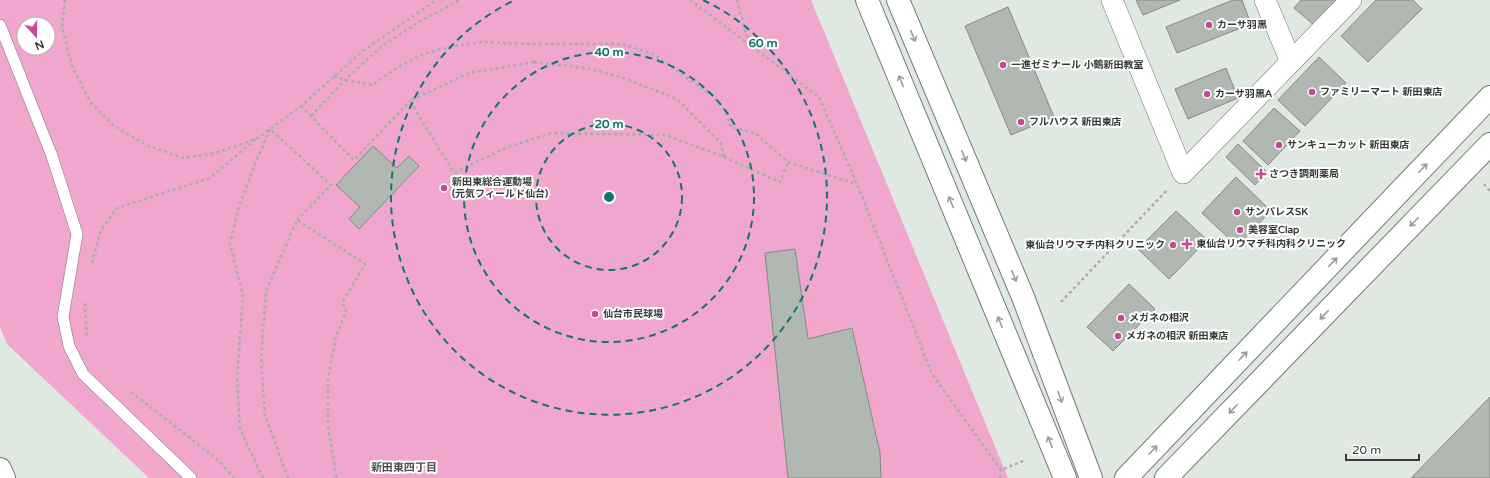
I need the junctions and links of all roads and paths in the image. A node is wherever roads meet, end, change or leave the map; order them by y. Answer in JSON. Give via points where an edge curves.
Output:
{"nodes":[{"id":1,"x":65,"y":0,"type":"edge"},
{"id":2,"x":436,"y":0,"type":"edge"},
{"id":3,"x":460,"y":0,"type":"edge"},
{"id":4,"x":690,"y":0,"type":"edge"},
{"id":5,"x":737,"y":0,"type":"edge"},
{"id":6,"x":867,"y":0,"type":"edge"},
{"id":7,"x":898,"y":0,"type":"edge"},
{"id":8,"x":1112,"y":0,"type":"edge"},
{"id":9,"x":1265,"y":0,"type":"edge"},
{"id":10,"x":1351,"y":0,"type":"edge"},
{"id":11,"x":0,"y":25,"type":"edge"},
{"id":12,"x":749,"y":44,"type":"junction"},
{"id":13,"x":1290,"y":62,"type":"junction"},
{"id":14,"x":334,"y":76,"type":"junction"},
{"id":15,"x":345,"y":80,"type":"junction"},
{"id":16,"x":1490,"y":97,"type":"edge"},
{"id":17,"x":410,"y":101,"type":"junction"},
{"id":18,"x":301,"y":106,"type":"junction"},
{"id":19,"x":311,"y":116,"type":"junction"},
{"id":20,"x":270,"y":129,"type":"junction"},
{"id":21,"x":258,"y":138,"type":"junction"},
{"id":22,"x":1490,"y":144,"type":"edge"},
{"id":23,"x":724,"y":157,"type":"junction"},
{"id":24,"x":788,"y":162,"type":"junction"},
{"id":25,"x":1183,"y":173,"type":"junction"},
{"id":26,"x":857,"y":184,"type":"junction"},
{"id":27,"x":1484,"y":184,"type":"dead end"},
{"id":28,"x":1490,"y":191,"type":"edge"},
{"id":29,"x":297,"y":220,"type":"junction"},
{"id":30,"x":90,"y":270,"type":"dead end"},
{"id":31,"x":85,"y":300,"type":"dead end"},
{"id":32,"x":1061,"y":302,"type":"dead end"},
{"id":33,"x":88,"y":345,"type":"dead end"},
{"id":34,"x":126,"y":388,"type":"dead end"},
{"id":35,"x":1023,"y":462,"type":"dead end"},
{"id":36,"x":0,"y":469,"type":"edge"},
{"id":37,"x":1001,"y":470,"type":"junction"},
{"id":38,"x":4,"y":478,"type":"edge"},
{"id":39,"x":190,"y":478,"type":"edge"},
{"id":40,"x":234,"y":478,"type":"edge"},
{"id":41,"x":263,"y":478,"type":"edge"},
{"id":42,"x":288,"y":478,"type":"edge"},
{"id":43,"x":335,"y":478,"type":"edge"},
{"id":44,"x":1000,"y":478,"type":"edge"},
{"id":45,"x":1065,"y":478,"type":"edge"},
{"id":46,"x":1091,"y":478,"type":"edge"},
{"id":47,"x":1126,"y":478,"type":"edge"},
{"id":48,"x":1166,"y":478,"type":"edge"}],
"edges":[{"from":1,"to":21,"type":"path","via":[[62,27],[72,66],[91,103],[114,126],[146,144],[183,158],[216,153]]},
{"from":2,"to":14,"type":"path","via":[[363,51]]},
{"from":3,"to":15,"type":"path","via":[[382,46]]},
{"from":4,"to":12,"type":"path"},
{"from":5,"to":12,"type":"path"},
{"from":45,"to":6,"type":"main road","one_way":true},
{"from":7,"to":46,"type":"main road","one_way":true,"via":[[1023,297]]},
{"from":8,"to":25,"type":"street"},
{"from":9,"to":13,"type":"street"},
{"from":10,"to":13,"type":"street"},
{"from":11,"to":39,"type":"lane","via":[[52,156],[77,234],[63,317],[69,346],[83,374]]},
{"from":12,"to":26,"type":"path","via":[[819,97]]},
{"from":13,"to":25,"type":"street"},
{"from":14,"to":15,"type":"path"},
{"from":14,"to":18,"type":"path"},
{"from":15,"to":19,"type":"path"},
{"from":15,"to":24,"type":"path","via":[[372,85],[400,66],[426,53],[454,46],[485,42],[622,44],[653,54],[712,95],[725,111],[731,127],[755,133]]},
{"from":47,"to":16,"type":"main road","one_way":true},
{"from":17,"to":19,"type":"path","via":[[354,160]]},
{"from":17,"to":23,"type":"path","via":[[469,73],[534,62],[587,68],[624,78],[676,99],[721,144]]},
{"from":17,"to":23,"type":"path","via":[[454,173],[510,146],[553,133],[666,135]]},
{"from":18,"to":19,"type":"path"},
{"from":18,"to":20,"type":"path"},
{"from":20,"to":21,"type":"path"},
{"from":20,"to":29,"type":"path","via":[[331,184]]},
{"from":20,"to":41,"type":"path","via":[[238,209],[230,244],[243,295],[237,378],[240,429]]},
{"from":21,"to":30,"type":"path","via":[[210,178],[117,208],[100,232]]},
{"from":22,"to":48,"type":"main road","one_way":true},
{"from":23,"to":24,"type":"path","via":[[780,182]]},
{"from":24,"to":26,"type":"path"},
{"from":25,"to":32,"type":"path"},
{"from":26,"to":37,"type":"path","via":[[932,374]]},
{"from":27,"to":28,"type":"path"},
{"from":29,"to":42,"type":"path","via":[[266,291],[261,359],[265,415]]},
{"from":29,"to":43,"type":"path","via":[[365,264],[342,303],[346,311],[336,337],[328,378],[328,426]]},
{"from":31,"to":33,"type":"path"},
{"from":34,"to":40,"type":"path","via":[[218,460]]},
{"from":35,"to":37,"type":"path"},
{"from":36,"to":38,"type":"main road"},
{"from":37,"to":44,"type":"path"}]}
